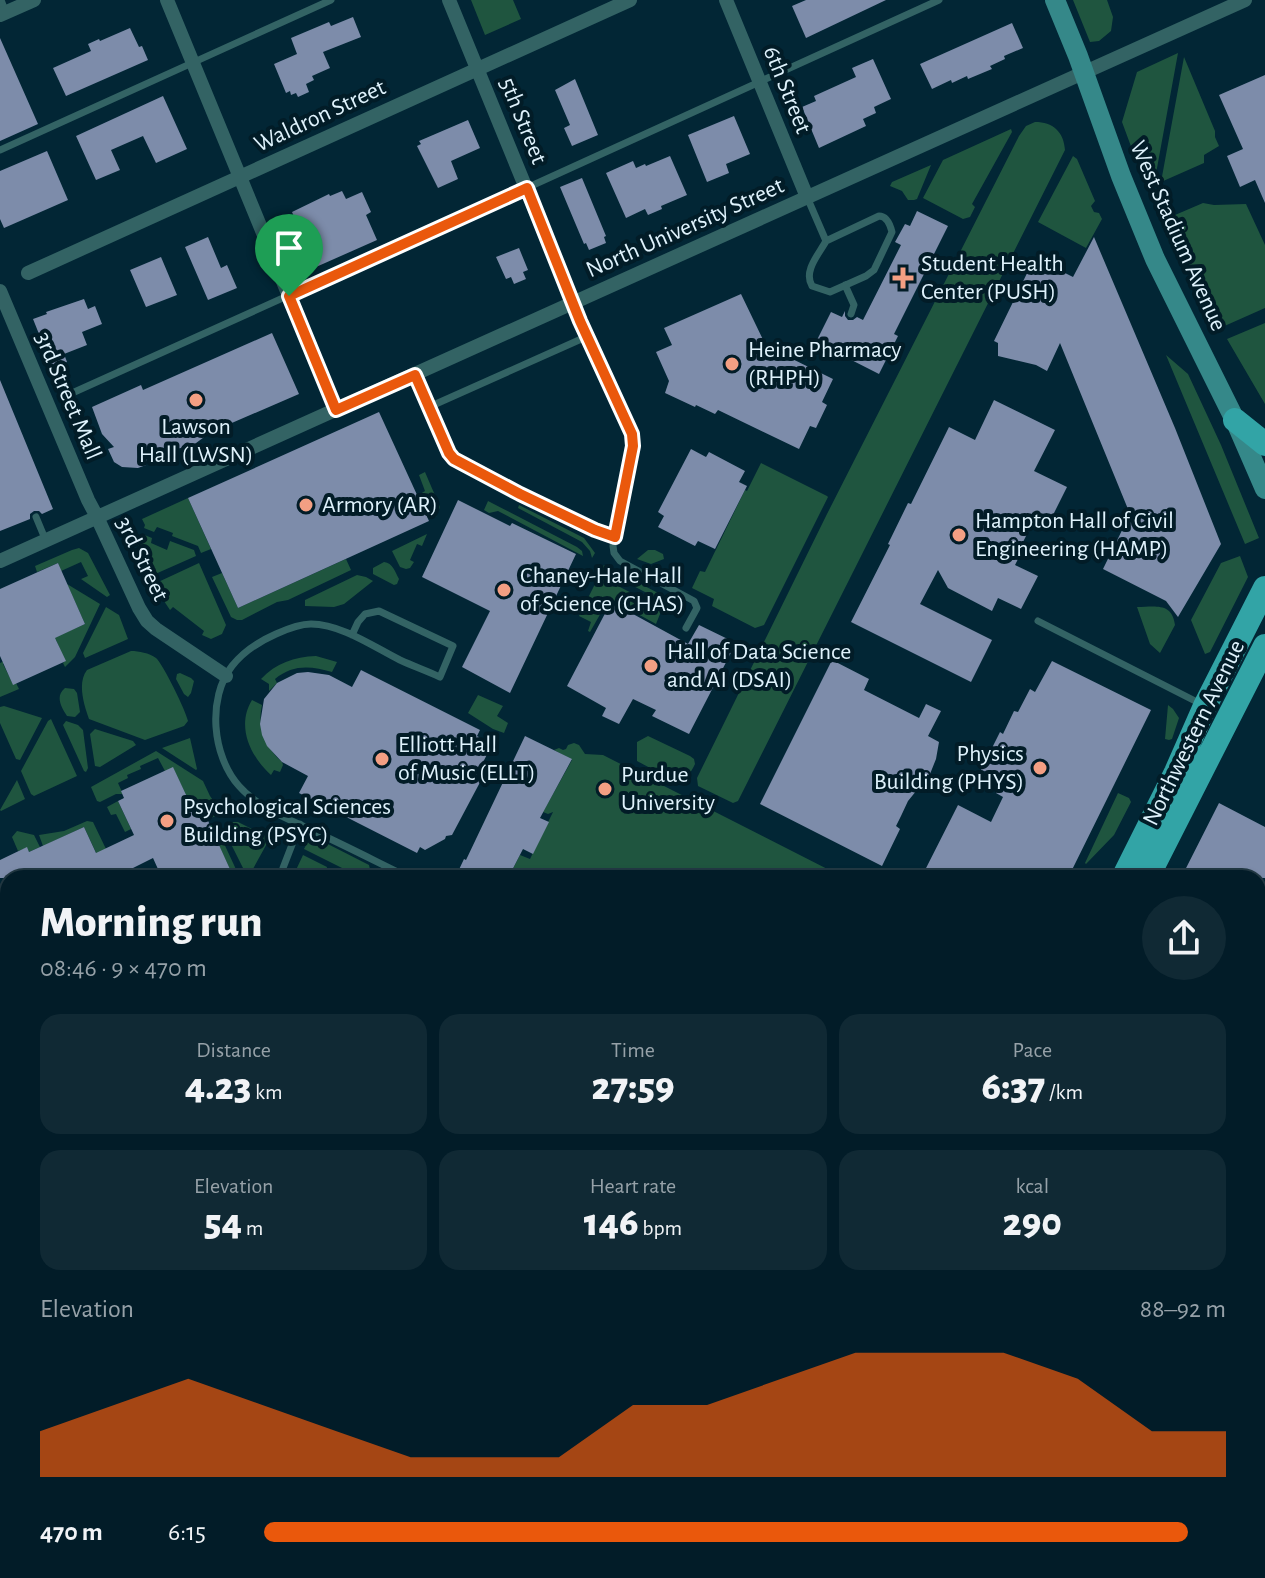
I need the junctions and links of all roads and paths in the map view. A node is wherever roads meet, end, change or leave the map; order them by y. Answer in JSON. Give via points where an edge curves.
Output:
{"nodes":[{"id":1,"x":34,"y":0,"type":"edge"},
{"id":2,"x":167,"y":0,"type":"edge"},
{"id":3,"x":331,"y":0,"type":"edge"},
{"id":4,"x":449,"y":0,"type":"edge"},
{"id":5,"x":630,"y":0,"type":"edge"},
{"id":6,"x":726,"y":0,"type":"edge"},
{"id":7,"x":939,"y":0,"type":"edge"},
{"id":8,"x":1055,"y":0,"type":"edge"},
{"id":9,"x":1245,"y":0,"type":"edge"},
{"id":10,"x":2,"y":9,"type":"edge"},
{"id":11,"x":193,"y":62,"type":"junction"},
{"id":12,"x":477,"y":69,"type":"junction"},
{"id":13,"x":1083,"y":74,"type":"junction"},
{"id":14,"x":759,"y":82,"type":"junction"},
{"id":15,"x":0,"y":150,"type":"edge"},
{"id":16,"x":240,"y":177,"type":"junction"},
{"id":17,"x":527,"y":188,"type":"junction"},
{"id":18,"x":807,"y":197,"type":"junction"},
{"id":19,"x":826,"y":241,"type":"junction"},
{"id":20,"x":28,"y":273,"type":"dead end"},
{"id":21,"x":845,"y":285,"type":"junction"},
{"id":22,"x":0,"y":291,"type":"edge"},
{"id":23,"x":289,"y":296,"type":"junction"},
{"id":24,"x":573,"y":303,"type":"junction"},
{"id":25,"x":851,"y":314,"type":"dead end"},
{"id":26,"x":588,"y":336,"type":"junction"},
{"id":27,"x":415,"y":375,"type":"junction"},
{"id":28,"x":70,"y":394,"type":"dead end"},
{"id":29,"x":429,"y":407,"type":"junction"},
{"id":30,"x":336,"y":410,"type":"junction"},
{"id":31,"x":1235,"y":420,"type":"junction"},
{"id":32,"x":1265,"y":444,"type":"edge"},
{"id":33,"x":1265,"y":489,"type":"edge"},
{"id":34,"x":36,"y":517,"type":"dead end"},
{"id":35,"x":97,"y":517,"type":"junction"},
{"id":36,"x":615,"y":537,"type":"junction"},
{"id":37,"x":46,"y":541,"type":"junction"},
{"id":38,"x":0,"y":561,"type":"edge"},
{"id":39,"x":1265,"y":588,"type":"edge"},
{"id":40,"x":1038,"y":621,"type":"dead end"},
{"id":41,"x":686,"y":628,"type":"dead end"},
{"id":42,"x":352,"y":635,"type":"junction"},
{"id":43,"x":1265,"y":646,"type":"edge"},
{"id":44,"x":226,"y":676,"type":"junction"},
{"id":45,"x":1205,"y":706,"type":"junction"},
{"id":46,"x":300,"y":824,"type":"junction"},
{"id":47,"x":283,"y":870,"type":"edge"},
{"id":48,"x":384,"y":870,"type":"edge"},
{"id":49,"x":1127,"y":870,"type":"edge"},
{"id":50,"x":1151,"y":870,"type":"edge"}],
"edges":[{"from":1,"to":10,"type":"street"},
{"from":2,"to":11,"type":"street"},
{"from":3,"to":11,"type":"lane"},
{"from":4,"to":12,"type":"street","name":"5th Street"},
{"from":5,"to":12,"type":"street","name":"Waldron Street"},
{"from":6,"to":14,"type":"street","name":"6th Street"},
{"from":7,"to":14,"type":"lane"},
{"from":8,"to":13,"type":"street","name":"West Stadium Avenue"},
{"from":9,"to":13,"type":"street","name":"North University Street"},
{"from":11,"to":15,"type":"lane"},
{"from":11,"to":16,"type":"street"},
{"from":12,"to":16,"type":"street","name":"Waldron Street"},
{"from":12,"to":17,"type":"street","name":"5th Street"},
{"from":13,"to":18,"type":"street","name":"North University Street"},
{"from":13,"to":31,"type":"street","name":"West Stadium Avenue","via":[[1155,259]]},
{"from":14,"to":17,"type":"lane"},
{"from":14,"to":18,"type":"street","name":"6th Street"},
{"from":16,"to":20,"type":"street","name":"Waldron Street"},
{"from":16,"to":23,"type":"street"},
{"from":17,"to":23,"type":"lane"},
{"from":17,"to":24,"type":"street","name":"5th Street"},
{"from":18,"to":19,"type":"lane"},
{"from":18,"to":24,"type":"street","name":"North University Street"},
{"from":19,"to":21,"type":"lane","via":[[808,280],[830,292]]},
{"from":19,"to":21,"type":"lane","via":[[879,216],[891,225],[874,270]]},
{"from":21,"to":25,"type":"lane","via":[[854,305]]},
{"from":22,"to":35,"type":"street","name":"3rd Street Mall"},
{"from":23,"to":28,"type":"lane"},
{"from":23,"to":30,"type":"street"},
{"from":24,"to":26,"type":"lane"},
{"from":24,"to":27,"type":"street","name":"North University Street"},
{"from":26,"to":29,"type":"lane"},
{"from":26,"to":36,"type":"lane","via":[[633,437]]},
{"from":27,"to":29,"type":"lane"},
{"from":27,"to":30,"type":"street","name":"North University Street"},
{"from":29,"to":36,"type":"lane","via":[[454,459]]},
{"from":30,"to":35,"type":"street","name":"North University Street"},
{"from":31,"to":32,"type":"main road"},
{"from":31,"to":33,"type":"street","name":"West Stadium Avenue"},
{"from":34,"to":37,"type":"lane"},
{"from":35,"to":37,"type":"street","name":"North University Street"},
{"from":35,"to":44,"type":"street","name":"3rd Street","via":[[147,621]]},
{"from":36,"to":41,"type":"lane","via":[[614,553],[620,561],[694,601],[697,608]]},
{"from":37,"to":38,"type":"street","name":"North University Street"},
{"from":39,"to":45,"type":"main road","name":"Northwestern Avenue"},
{"from":40,"to":45,"type":"lane"},
{"from":42,"to":42,"type":"lane","via":[[365,614],[379,611],[453,646],[440,677]]},
{"from":42,"to":44,"type":"lane","via":[[321,625],[288,628],[251,649]]},
{"from":43,"to":50,"type":"main road","name":"Northwestern Avenue"},
{"from":44,"to":46,"type":"lane","via":[[217,706],[217,731],[229,771],[253,799]]},
{"from":45,"to":49,"type":"main road","name":"Northwestern Avenue"},
{"from":46,"to":47,"type":"lane"},
{"from":46,"to":48,"type":"lane"}]}
